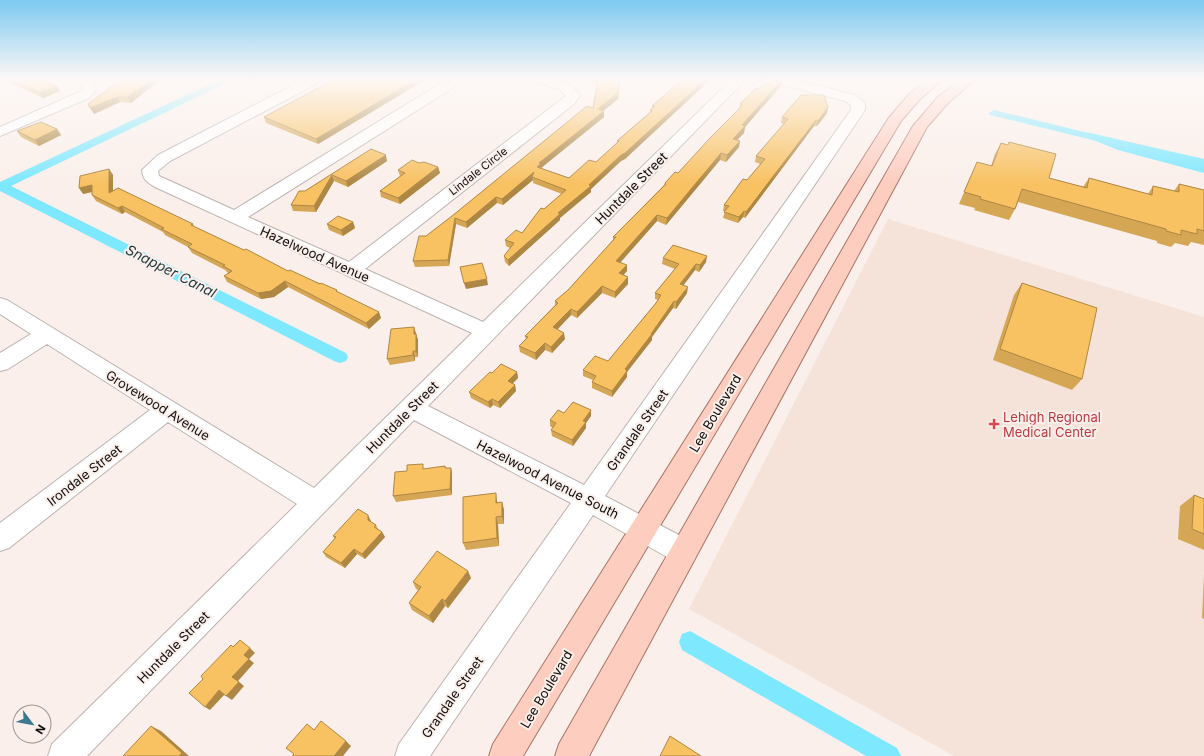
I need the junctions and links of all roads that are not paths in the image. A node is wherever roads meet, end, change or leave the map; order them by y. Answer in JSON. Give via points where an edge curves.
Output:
{"nodes":[{"id":1,"x":40,"y":114,"type":"edge"},
{"id":2,"x":248,"y":114,"type":"edge"},
{"id":3,"x":400,"y":114,"type":"edge"},
{"id":4,"x":552,"y":114,"type":"edge"},
{"id":5,"x":704,"y":114,"type":"edge"},
{"id":6,"x":856,"y":114,"type":"edge"},
{"id":7,"x":899,"y":114,"type":"edge"},
{"id":8,"x":930,"y":114,"type":"edge"},
{"id":9,"x":0,"y":132,"type":"edge"},
{"id":10,"x":884,"y":136,"type":"junction"},
{"id":11,"x":875,"y":208,"type":"junction"},
{"id":12,"x":235,"y":217,"type":"junction"},
{"id":13,"x":351,"y":270,"type":"junction"},
{"id":14,"x":0,"y":305,"type":"edge"},
{"id":15,"x":487,"y":332,"type":"junction"},
{"id":16,"x":46,"y":335,"type":"junction"},
{"id":17,"x":0,"y":363,"type":"edge"},
{"id":18,"x":411,"y":408,"type":"junction"},
{"id":19,"x":167,"y":410,"type":"junction"},
{"id":20,"x":588,"y":500,"type":"junction"},
{"id":21,"x":317,"y":503,"type":"junction"},
{"id":22,"x":643,"y":529,"type":"junction"},
{"id":23,"x":0,"y":539,"type":"edge"},
{"id":24,"x":684,"y":552,"type":"junction"},
{"id":25,"x":64,"y":756,"type":"edge"},
{"id":26,"x":411,"y":756,"type":"edge"},
{"id":27,"x":505,"y":756,"type":"edge"},
{"id":28,"x":571,"y":756,"type":"edge"}],
"edges":[{"from":1,"to":9,"type":"street"},
{"from":2,"to":12,"type":"street","name":"Hazelwood Avenue","via":[[164,158],[150,170],[151,178],[161,184]]},
{"from":3,"to":12,"type":"street"},
{"from":4,"to":13,"type":"street","name":"Lindale Circle"},
{"from":5,"to":15,"type":"street","name":"Huntdale Street"},
{"from":6,"to":20,"type":"street","name":"Grandale Street"},
{"from":7,"to":10,"type":"main road","name":"Lee Boulevard"},
{"from":8,"to":11,"type":"main road","via":[[920,126]]},
{"from":10,"to":11,"type":"main road","via":[[891,151],[865,196]]},
{"from":10,"to":22,"type":"main road","name":"Lee Boulevard"},
{"from":11,"to":24,"type":"main road"},
{"from":12,"to":13,"type":"street","name":"Hazelwood Avenue"},
{"from":13,"to":15,"type":"street","name":"Hazelwood Avenue"},
{"from":14,"to":16,"type":"street","name":"Grovewood Avenue"},
{"from":15,"to":18,"type":"street","name":"Huntdale Street"},
{"from":16,"to":17,"type":"street"},
{"from":16,"to":19,"type":"street","name":"Grovewood Avenue"},
{"from":18,"to":20,"type":"street","name":"Hazelwood Avenue South"},
{"from":18,"to":21,"type":"street","name":"Huntdale Street"},
{"from":19,"to":21,"type":"street","name":"Grovewood Avenue"},
{"from":19,"to":23,"type":"street","name":"Irondale Street"},
{"from":20,"to":22,"type":"street","name":"Hazelwood Avenue South"},
{"from":20,"to":26,"type":"street","name":"Grandale Street"},
{"from":21,"to":25,"type":"street","name":"Huntdale Street"},
{"from":22,"to":24,"type":"street","name":"Hazelwood Avenue South"},
{"from":22,"to":27,"type":"main road","name":"Lee Boulevard"},
{"from":24,"to":28,"type":"main road"}]}
